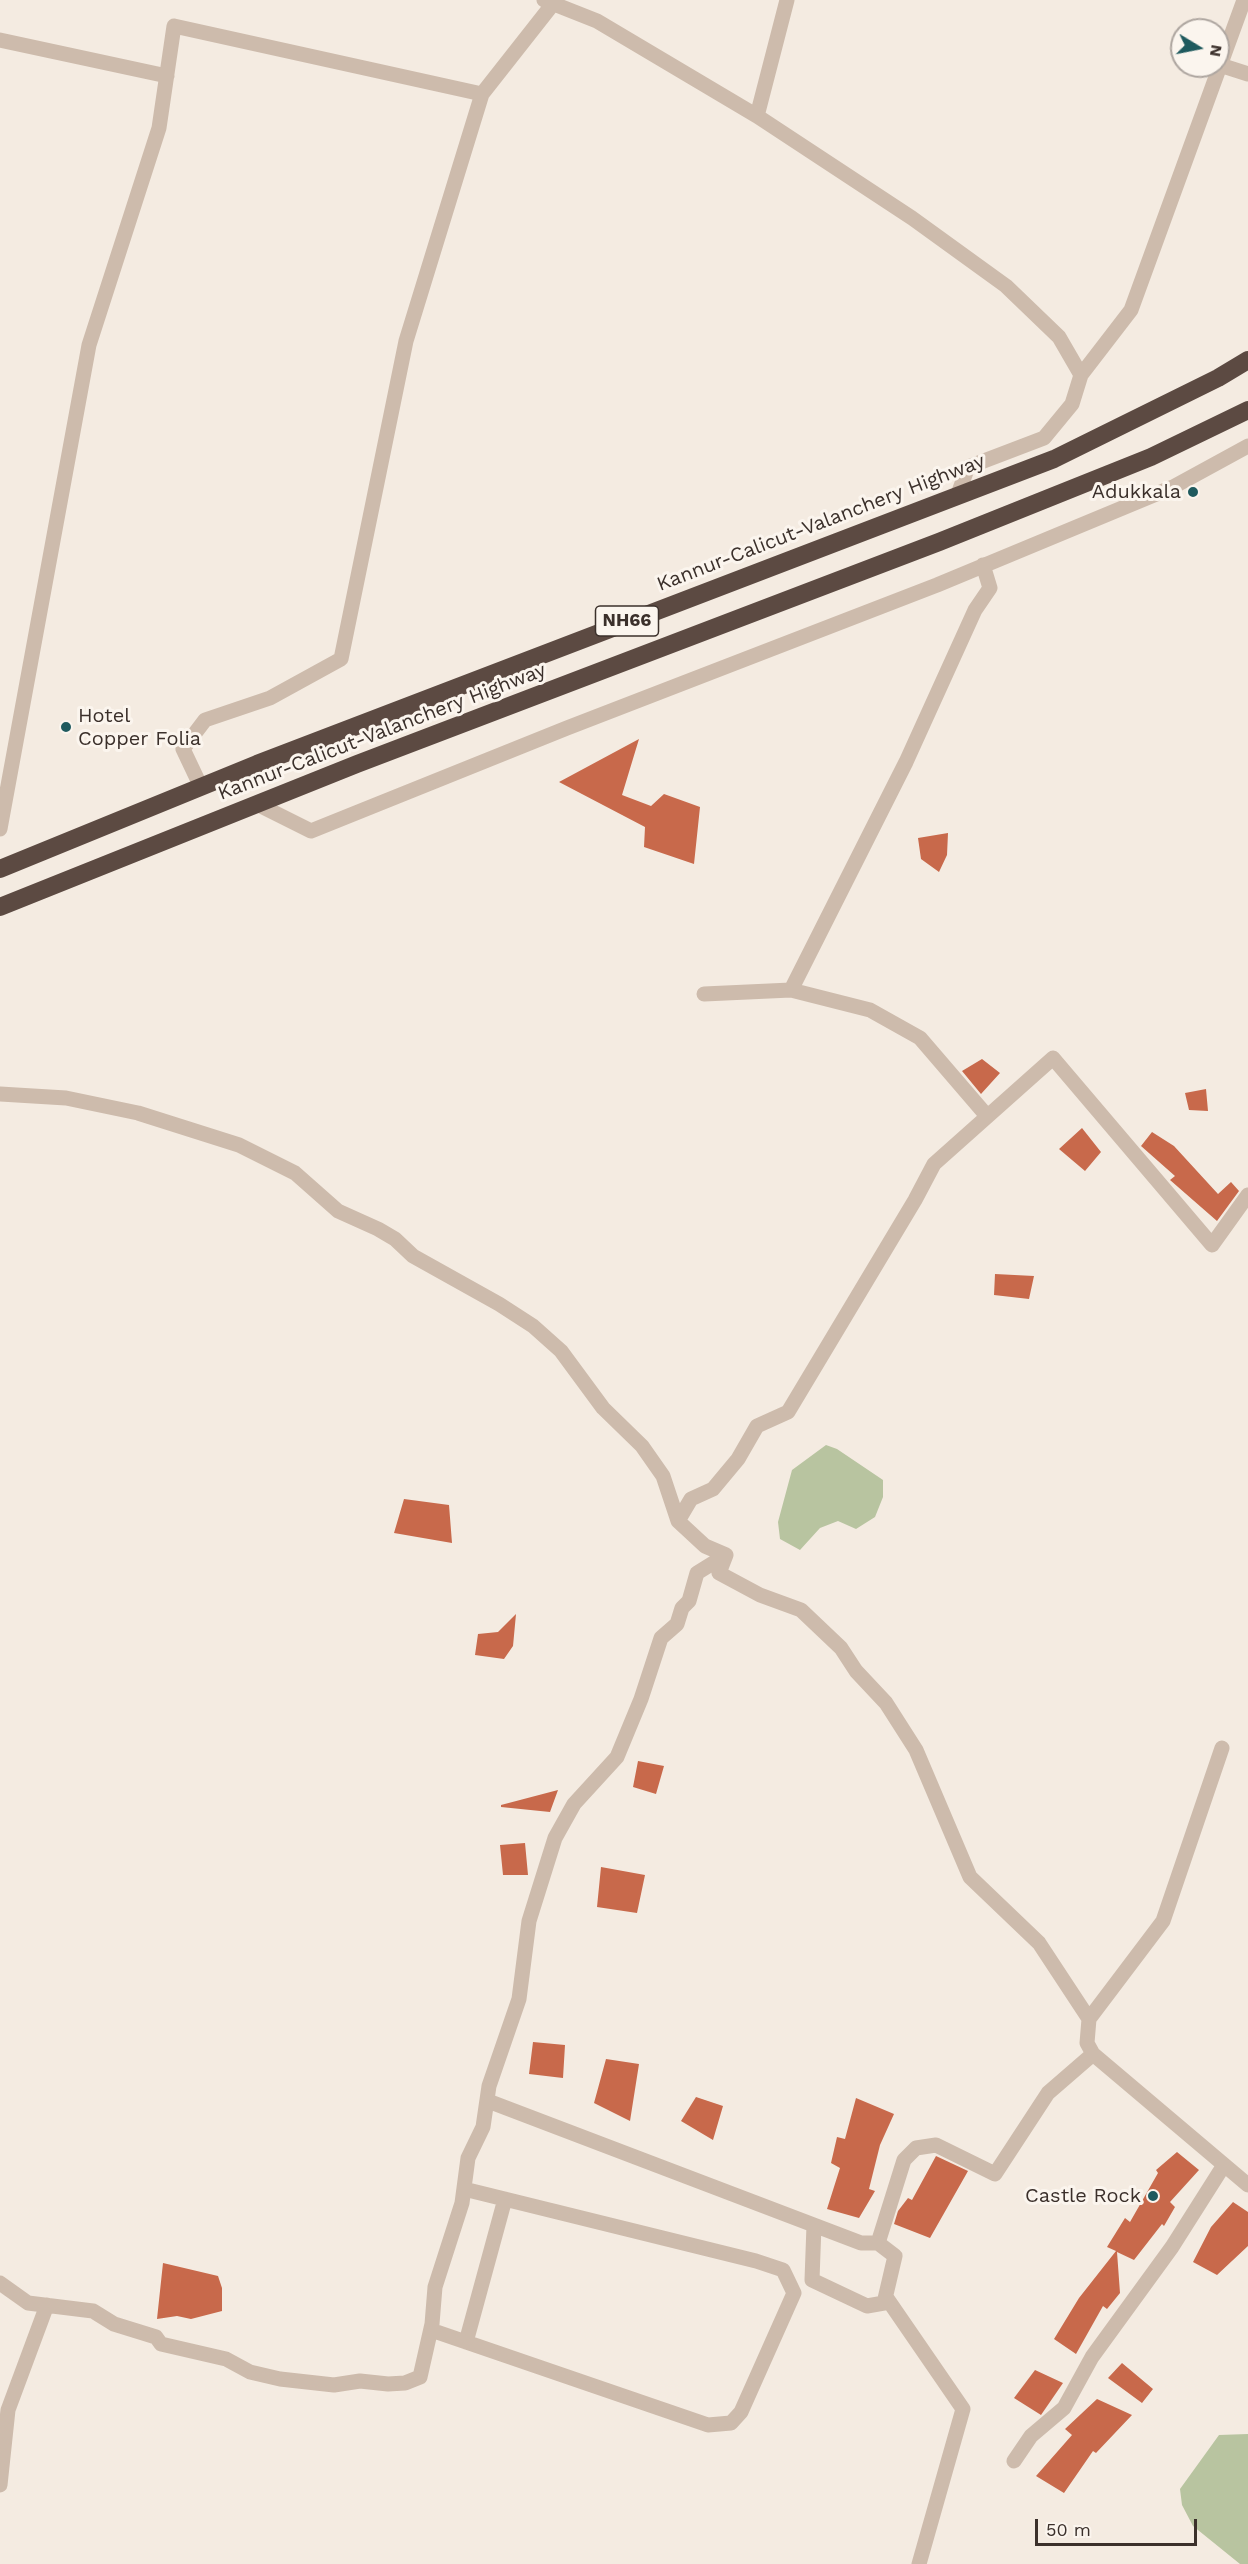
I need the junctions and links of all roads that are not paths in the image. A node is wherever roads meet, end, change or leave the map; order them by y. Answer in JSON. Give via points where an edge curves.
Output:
{"nodes":[{"id":1,"x":787,"y":0,"type":"edge"},
{"id":2,"x":1244,"y":0,"type":"edge"},
{"id":3,"x":548,"y":3,"type":"edge"},
{"id":4,"x":1230,"y":38,"type":"edge"},
{"id":5,"x":0,"y":40,"type":"edge"},
{"id":6,"x":1230,"y":69,"type":"edge"},
{"id":7,"x":1248,"y":74,"type":"edge"},
{"id":8,"x":167,"y":75,"type":"junction"},
{"id":9,"x":1216,"y":78,"type":"edge"},
{"id":10,"x":482,"y":94,"type":"junction"},
{"id":11,"x":757,"y":116,"type":"junction"},
{"id":12,"x":1248,"y":360,"type":"edge"},
{"id":13,"x":1081,"y":375,"type":"junction"},
{"id":14,"x":1248,"y":410,"type":"edge"},
{"id":15,"x":1248,"y":446,"type":"edge"},
{"id":16,"x":1225,"y":459,"type":"junction"},
{"id":17,"x":1248,"y":459,"type":"edge"},
{"id":18,"x":958,"y":495,"type":"junction"},
{"id":19,"x":983,"y":565,"type":"junction"},
{"id":20,"x":201,"y":787,"type":"junction"},
{"id":21,"x":257,"y":804,"type":"junction"},
{"id":22,"x":0,"y":829,"type":"edge"},
{"id":23,"x":0,"y":869,"type":"edge"},
{"id":24,"x":0,"y":907,"type":"edge"},
{"id":25,"x":791,"y":990,"type":"junction"},
{"id":26,"x":704,"y":994,"type":"dead end"},
{"id":27,"x":0,"y":1094,"type":"edge"},
{"id":28,"x":987,"y":1116,"type":"junction"},
{"id":29,"x":1248,"y":1195,"type":"edge"},
{"id":30,"x":678,"y":1521,"type":"junction"},
{"id":31,"x":726,"y":1555,"type":"junction"},
{"id":32,"x":1222,"y":1748,"type":"dead end"},
{"id":33,"x":1089,"y":2019,"type":"junction"},
{"id":34,"x":1093,"y":2054,"type":"junction"},
{"id":35,"x":488,"y":2101,"type":"junction"},
{"id":36,"x":1224,"y":2165,"type":"junction"},
{"id":37,"x":1248,"y":2185,"type":"edge"},
{"id":38,"x":464,"y":2189,"type":"junction"},
{"id":39,"x":505,"y":2199,"type":"junction"},
{"id":40,"x":814,"y":2226,"type":"junction"},
{"id":41,"x":878,"y":2244,"type":"junction"},
{"id":42,"x":0,"y":2283,"type":"edge"},
{"id":43,"x":886,"y":2297,"type":"junction"},
{"id":44,"x":47,"y":2305,"type":"junction"},
{"id":45,"x":431,"y":2330,"type":"junction"},
{"id":46,"x":466,"y":2342,"type":"junction"},
{"id":47,"x":1014,"y":2461,"type":"dead end"},
{"id":48,"x":0,"y":2485,"type":"edge"},
{"id":49,"x":920,"y":2564,"type":"edge"}],
"edges":[{"from":1,"to":11,"type":"street"},
{"from":2,"to":4,"type":"street"},
{"from":3,"to":10,"type":"street"},
{"from":3,"to":11,"type":"street","via":[[597,21]]},
{"from":5,"to":8,"type":"street"},
{"from":6,"to":7,"type":"street"},
{"from":8,"to":10,"type":"street","via":[[174,26]]},
{"from":8,"to":22,"type":"street","via":[[159,128],[89,345]]},
{"from":9,"to":13,"type":"street","via":[[1131,310]]},
{"from":10,"to":20,"type":"street","via":[[406,341],[341,659],[270,698],[205,720],[183,749]]},
{"from":11,"to":13,"type":"street","via":[[912,218],[1006,286],[1059,338]]},
{"from":12,"to":18,"type":"highway","name":"Kannur-Calicut-Valanchery Highway","number":"NH66","via":[[1054,459]]},
{"from":13,"to":18,"type":"street","via":[[1072,404],[1044,438],[968,467]]},
{"from":14,"to":21,"type":"highway","name":"Kannur-Calicut-Valanchery Highway","number":"NH66","via":[[1150,457],[939,542]]},
{"from":15,"to":16,"type":"street"},
{"from":16,"to":17,"type":"street"},
{"from":16,"to":19,"type":"street","via":[[1173,487]]},
{"from":18,"to":20,"type":"highway","name":"Kannur-Calicut-Valanchery Highway","number":"NH66"},
{"from":19,"to":21,"type":"street","via":[[311,831]]},
{"from":19,"to":25,"type":"street","via":[[990,588],[975,610],[906,762]]},
{"from":20,"to":23,"type":"highway","name":"Kannur-Calicut-Valanchery Highway","number":"NH66"},
{"from":21,"to":24,"type":"highway","name":"Kannur-Calicut-Valanchery Highway","number":"NH66"},
{"from":25,"to":26,"type":"street"},
{"from":25,"to":28,"type":"street","via":[[870,1010],[920,1038]]},
{"from":27,"to":30,"type":"street","via":[[66,1098],[138,1113],[239,1145],[295,1173],[338,1211],[378,1229],[412,1256],[499,1304],[533,1326],[561,1351],[603,1408],[642,1446],[658,1468]]},
{"from":28,"to":29,"type":"street","via":[[1053,1058],[1212,1245]]},
{"from":28,"to":30,"type":"street","via":[[934,1164],[788,1412],[757,1426],[738,1459],[713,1489],[691,1498]]},
{"from":30,"to":31,"type":"street","via":[[705,1546]]},
{"from":31,"to":33,"type":"street","via":[[719,1573],[760,1595],[801,1610],[841,1648],[886,1703],[916,1750],[970,1877],[1039,1943]]},
{"from":31,"to":35,"type":"street","via":[[697,1573],[677,1624],[661,1638],[617,1757],[574,1804],[555,1838],[529,1921],[519,1999],[489,2086]]},
{"from":32,"to":33,"type":"street","via":[[1163,1921]]},
{"from":33,"to":34,"type":"street","via":[[1087,2043]]},
{"from":34,"to":36,"type":"street"},
{"from":34,"to":41,"type":"street","via":[[1048,2093],[995,2174],[936,2145],[916,2148],[904,2160]]},
{"from":35,"to":38,"type":"street","via":[[483,2127],[468,2158]]},
{"from":35,"to":40,"type":"street"},
{"from":36,"to":37,"type":"street"},
{"from":36,"to":47,"type":"street","via":[[1172,2247],[1092,2357],[1064,2408],[1031,2436]]},
{"from":38,"to":39,"type":"street"},
{"from":38,"to":45,"type":"street","via":[[453,2238],[435,2286]]},
{"from":39,"to":46,"type":"street"},
{"from":39,"to":46,"type":"street","via":[[756,2261],[783,2270],[794,2293],[741,2412],[731,2423],[708,2425]]},
{"from":40,"to":41,"type":"street","via":[[861,2244]]},
{"from":40,"to":43,"type":"street","via":[[812,2280],[867,2306],[884,2303]]},
{"from":41,"to":43,"type":"street","via":[[896,2256]]},
{"from":42,"to":44,"type":"street","via":[[28,2303]]},
{"from":43,"to":49,"type":"street","via":[[963,2409]]},
{"from":44,"to":45,"type":"street","via":[[93,2311],[114,2324],[156,2337],[161,2344],[226,2359],[250,2372],[334,2385],[360,2381],[405,2383],[420,2377]]},
{"from":44,"to":48,"type":"street","via":[[8,2410]]},
{"from":45,"to":46,"type":"street"}]}
